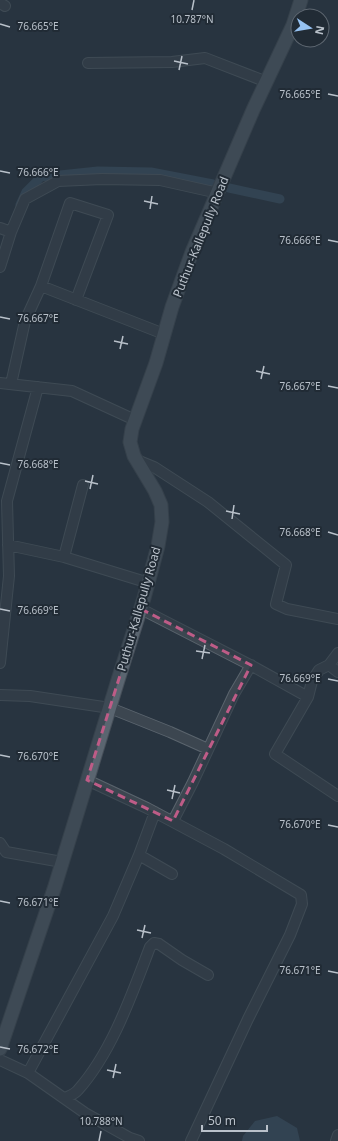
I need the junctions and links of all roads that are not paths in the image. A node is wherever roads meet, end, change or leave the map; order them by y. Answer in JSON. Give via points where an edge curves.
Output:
{"nodes":[{"id":1,"x":301,"y":0,"type":"edge"},
{"id":2,"x":88,"y":64,"type":"dead end"},
{"id":3,"x":267,"y":82,"type":"junction"},
{"id":4,"x":218,"y":193,"type":"junction"},
{"id":5,"x":0,"y":228,"type":"edge"},
{"id":6,"x":11,"y":232,"type":"junction"},
{"id":7,"x":0,"y":267,"type":"edge"},
{"id":8,"x":41,"y":286,"type":"junction"},
{"id":9,"x":76,"y":300,"type":"junction"},
{"id":10,"x":164,"y":334,"type":"junction"},
{"id":11,"x":0,"y":383,"type":"edge"},
{"id":12,"x":11,"y":384,"type":"junction"},
{"id":13,"x":38,"y":387,"type":"junction"},
{"id":14,"x":135,"y":420,"type":"junction"},
{"id":15,"x":137,"y":460,"type":"junction"},
{"id":16,"x":83,"y":485,"type":"dead end"},
{"id":17,"x":8,"y":545,"type":"junction"},
{"id":18,"x":64,"y":557,"type":"junction"},
{"id":19,"x":149,"y":583,"type":"junction"},
{"id":20,"x":141,"y":609,"type":"junction"},
{"id":21,"x":3,"y":615,"type":"edge"},
{"id":22,"x":338,"y":619,"type":"edge"},
{"id":23,"x":338,"y":653,"type":"edge"},
{"id":24,"x":0,"y":663,"type":"edge"},
{"id":25,"x":250,"y":665,"type":"junction"},
{"id":26,"x":329,"y":665,"type":"junction"},
{"id":27,"x":338,"y":672,"type":"edge"},
{"id":28,"x":0,"y":695,"type":"edge"},
{"id":29,"x":308,"y":697,"type":"junction"},
{"id":30,"x":110,"y":708,"type":"junction"},
{"id":31,"x":208,"y":749,"type":"junction"},
{"id":32,"x":87,"y":780,"type":"junction"},
{"id":33,"x":338,"y":796,"type":"edge"},
{"id":34,"x":155,"y":812,"type":"junction"},
{"id":35,"x":173,"y":822,"type":"junction"},
{"id":36,"x":0,"y":843,"type":"edge"},
{"id":37,"x":139,"y":855,"type":"junction"},
{"id":38,"x":62,"y":862,"type":"junction"},
{"id":39,"x":172,"y":874,"type":"dead end"},
{"id":40,"x":208,"y":975,"type":"dead end"},
{"id":41,"x":0,"y":1049,"type":"edge"},
{"id":42,"x":0,"y":1060,"type":"edge"},
{"id":43,"x":28,"y":1073,"type":"junction"},
{"id":44,"x":65,"y":1098,"type":"junction"},
{"id":45,"x":338,"y":1135,"type":"edge"},
{"id":46,"x":139,"y":1141,"type":"edge"},
{"id":47,"x":191,"y":1141,"type":"edge"},
{"id":48,"x":336,"y":1141,"type":"edge"}],
"edges":[{"from":1,"to":3,"type":"main road","name":"Puthur-Kallepully Road"},
{"from":2,"to":3,"type":"street","via":[[172,62],[205,58]]},
{"from":3,"to":4,"type":"main road","name":"Puthur-Kallepully Road"},
{"from":4,"to":6,"type":"street","via":[[160,180],[58,181],[25,199]]},
{"from":4,"to":10,"type":"main road","name":"Puthur-Kallepully Road","via":[[189,259]]},
{"from":5,"to":6,"type":"street"},
{"from":6,"to":7,"type":"street"},
{"from":8,"to":9,"type":"street"},
{"from":8,"to":9,"type":"street","via":[[70,203],[108,215]]},
{"from":8,"to":12,"type":"street","via":[[25,321]]},
{"from":9,"to":10,"type":"street"},
{"from":10,"to":14,"type":"main road","name":"Puthur-Kallepully Road"},
{"from":11,"to":12,"type":"street"},
{"from":12,"to":13,"type":"street"},
{"from":13,"to":14,"type":"street","via":[[72,391]]},
{"from":13,"to":17,"type":"street","via":[[7,501]]},
{"from":14,"to":15,"type":"main road","name":"Puthur-Kallepully Road","via":[[130,442]]},
{"from":15,"to":19,"type":"main road","name":"Puthur-Kallepully Road","via":[[161,505],[162,522]]},
{"from":15,"to":22,"type":"street","via":[[154,467],[208,502],[286,565],[276,604],[287,609]]},
{"from":16,"to":18,"type":"street"},
{"from":17,"to":18,"type":"street"},
{"from":17,"to":21,"type":"street","via":[[8,576]]},
{"from":18,"to":19,"type":"street"},
{"from":19,"to":20,"type":"main road","name":"Puthur-Kallepully Road"},
{"from":20,"to":25,"type":"street"},
{"from":20,"to":30,"type":"main road","name":"Puthur-Kallepully Road"},
{"from":21,"to":24,"type":"street"},
{"from":23,"to":26,"type":"street"},
{"from":25,"to":29,"type":"street"},
{"from":25,"to":31,"type":"street"},
{"from":26,"to":27,"type":"street"},
{"from":26,"to":29,"type":"street","via":[[319,670],[312,681]]},
{"from":28,"to":30,"type":"street","via":[[30,696]]},
{"from":29,"to":33,"type":"street","via":[[275,754]]},
{"from":30,"to":31,"type":"street"},
{"from":30,"to":32,"type":"main road","name":"Puthur-Kallepully Road"},
{"from":31,"to":35,"type":"street"},
{"from":32,"to":34,"type":"street"},
{"from":32,"to":38,"type":"main road","name":"Puthur-Kallepully Road"},
{"from":34,"to":35,"type":"street"},
{"from":34,"to":37,"type":"street"},
{"from":35,"to":47,"type":"street","via":[[301,895],[302,904]]},
{"from":36,"to":38,"type":"street","via":[[6,852]]},
{"from":37,"to":39,"type":"street"},
{"from":37,"to":43,"type":"street","via":[[113,916]]},
{"from":38,"to":41,"type":"main road","name":"Puthur-Kallepully Road"},
{"from":40,"to":44,"type":"street","via":[[154,943],[99,1061],[77,1091]]},
{"from":42,"to":43,"type":"street"},
{"from":43,"to":44,"type":"street"},
{"from":44,"to":46,"type":"street","via":[[85,1113]]},
{"from":45,"to":48,"type":"street"}]}
